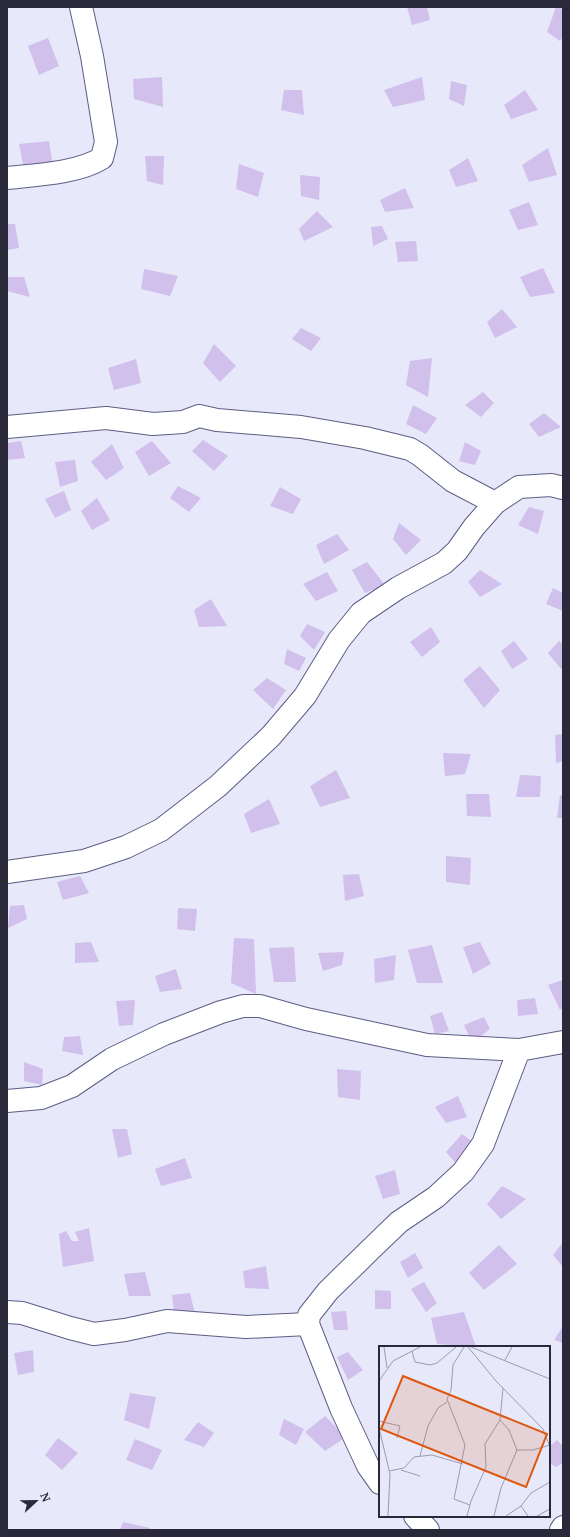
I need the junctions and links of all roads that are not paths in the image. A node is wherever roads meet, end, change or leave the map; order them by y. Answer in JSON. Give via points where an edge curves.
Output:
{"nodes":[{"id":1,"x":81,"y":7,"type":"edge"},
{"id":2,"x":7,"y":178,"type":"edge"},
{"id":3,"x":7,"y":427,"type":"edge"},
{"id":4,"x":563,"y":488,"type":"edge"},
{"id":5,"x":496,"y":503,"type":"junction"},
{"id":6,"x":7,"y":872,"type":"edge"},
{"id":7,"x":563,"y":1042,"type":"edge"},
{"id":8,"x":519,"y":1050,"type":"junction"},
{"id":9,"x":7,"y":1101,"type":"edge"},
{"id":10,"x":7,"y":1312,"type":"edge"},
{"id":11,"x":308,"y":1324,"type":"junction"},
{"id":12,"x":379,"y":1482,"type":"edge"},
{"id":13,"x":416,"y":1517,"type":"edge"},
{"id":14,"x":563,"y":1527,"type":"edge"},
{"id":15,"x":428,"y":1530,"type":"edge"},
{"id":16,"x":561,"y":1530,"type":"edge"}],
"edges":[{"from":1,"to":2,"type":"street","via":[[106,142],[102,158],[92,164]]},
{"from":3,"to":5,"type":"street","via":[[106,418],[152,424],[183,422],[199,416],[217,420],[301,427],[410,449],[453,481]]},
{"from":4,"to":5,"type":"street","via":[[551,485],[519,487]]},
{"from":5,"to":6,"type":"street","via":[[444,563],[398,588],[361,613],[339,640],[305,696],[271,736],[218,786],[161,830],[126,847],[84,861]]},
{"from":7,"to":8,"type":"street"},
{"from":8,"to":9,"type":"street","via":[[428,1046],[306,1019],[266,1007],[243,1006],[164,1034],[112,1058],[72,1086],[41,1098]]},
{"from":8,"to":11,"type":"street","via":[[483,1144],[463,1172],[436,1197],[398,1222],[328,1291],[309,1315]]},
{"from":10,"to":11,"type":"street","via":[[22,1313],[94,1334],[167,1321],[246,1327]]},
{"from":11,"to":12,"type":"street","via":[[365,1460]]},
{"from":13,"to":15,"type":"street"},
{"from":14,"to":16,"type":"street"}]}
